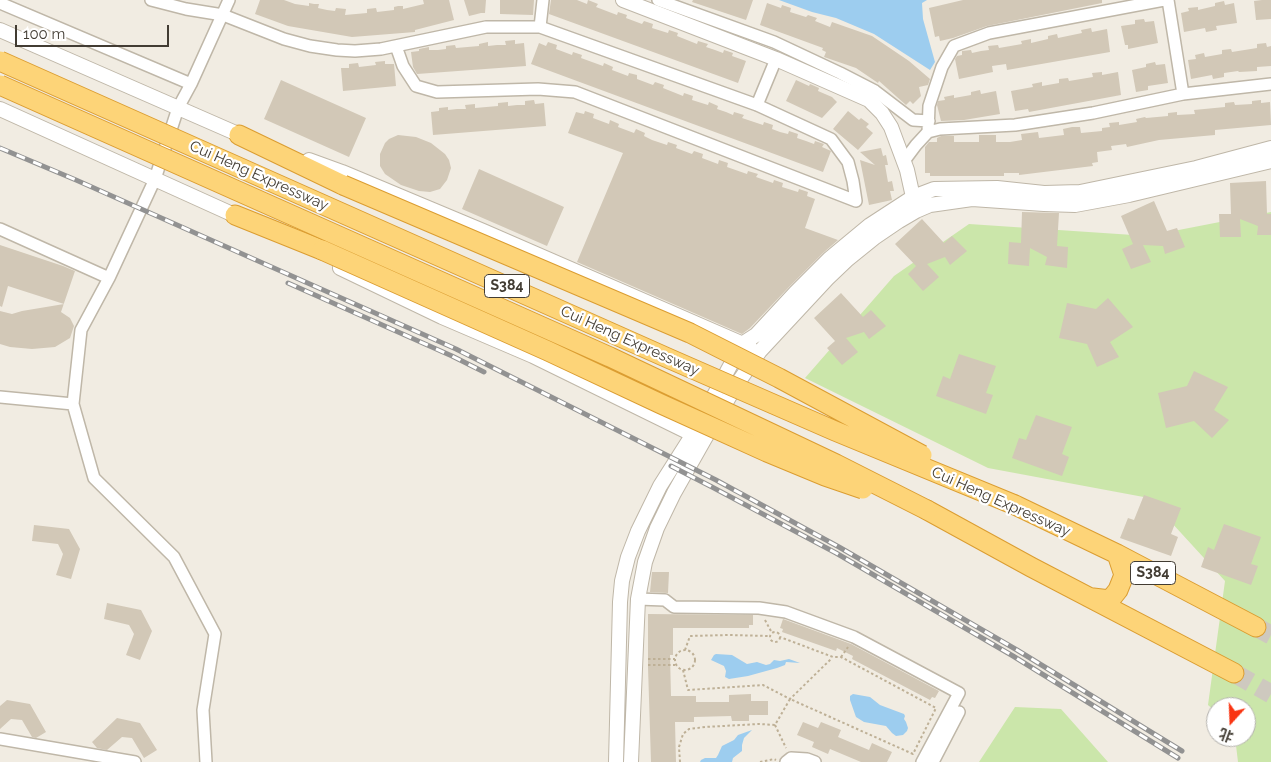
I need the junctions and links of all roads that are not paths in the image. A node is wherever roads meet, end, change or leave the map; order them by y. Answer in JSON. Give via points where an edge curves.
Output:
{"nodes":[{"id":1,"x":151,"y":0,"type":"edge"},
{"id":2,"x":229,"y":0,"type":"edge"},
{"id":3,"x":543,"y":0,"type":"edge"},
{"id":4,"x":623,"y":0,"type":"edge"},
{"id":5,"x":658,"y":0,"type":"edge"},
{"id":6,"x":1166,"y":0,"type":"edge"},
{"id":7,"x":0,"y":3,"type":"edge"},
{"id":8,"x":647,"y":4,"type":"edge"},
{"id":9,"x":223,"y":15,"type":"junction"},
{"id":10,"x":540,"y":27,"type":"junction"},
{"id":11,"x":0,"y":30,"type":"edge"},
{"id":12,"x":396,"y":46,"type":"junction"},
{"id":13,"x":776,"y":59,"type":"junction"},
{"id":14,"x":0,"y":61,"type":"edge"},
{"id":15,"x":191,"y":84,"type":"junction"},
{"id":16,"x":1271,"y":84,"type":"edge"},
{"id":17,"x":0,"y":85,"type":"edge"},
{"id":18,"x":1183,"y":94,"type":"junction"},
{"id":19,"x":757,"y":105,"type":"junction"},
{"id":20,"x":178,"y":108,"type":"junction"},
{"id":21,"x":0,"y":109,"type":"edge"},
{"id":22,"x":928,"y":127,"type":"junction"},
{"id":23,"x":239,"y":135,"type":"junction"},
{"id":24,"x":1271,"y":148,"type":"edge"},
{"id":25,"x":904,"y":161,"type":"junction"},
{"id":26,"x":1271,"y":161,"type":"edge"},
{"id":27,"x":155,"y":178,"type":"junction"},
{"id":28,"x":913,"y":197,"type":"junction"},
{"id":29,"x":916,"y":211,"type":"junction"},
{"id":30,"x":235,"y":215,"type":"junction"},
{"id":31,"x":0,"y":230,"type":"edge"},
{"id":32,"x":109,"y":278,"type":"junction"},
{"id":33,"x":742,"y":344,"type":"junction"},
{"id":34,"x":760,"y":352,"type":"junction"},
{"id":35,"x":0,"y":397,"type":"edge"},
{"id":36,"x":73,"y":404,"type":"junction"},
{"id":37,"x":698,"y":437,"type":"junction"},
{"id":38,"x":1015,"y":505,"type":"junction"},
{"id":39,"x":927,"y":510,"type":"junction"},
{"id":40,"x":1117,"y":554,"type":"junction"},
{"id":41,"x":1092,"y":598,"type":"junction"},
{"id":42,"x":638,"y":599,"type":"junction"},
{"id":43,"x":1256,"y":627,"type":"tunnel mouth"},
{"id":44,"x":1234,"y":673,"type":"tunnel mouth"},
{"id":45,"x":959,"y":712,"type":"dead end"},
{"id":46,"x":0,"y":739,"type":"edge"},
{"id":47,"x":788,"y":760,"type":"edge"},
{"id":48,"x":135,"y":762,"type":"edge"},
{"id":49,"x":206,"y":762,"type":"edge"},
{"id":50,"x":616,"y":762,"type":"edge"},
{"id":51,"x":631,"y":762,"type":"edge"},
{"id":52,"x":815,"y":762,"type":"edge"},
{"id":53,"x":922,"y":762,"type":"edge"},
{"id":54,"x":933,"y":762,"type":"edge"}],
"edges":[{"from":1,"to":9,"type":"street"},
{"from":2,"to":9,"type":"street"},
{"from":3,"to":10,"type":"street"},
{"from":4,"to":8,"type":"street"},
{"from":5,"to":22,"type":"street","via":[[774,42],[840,73],[875,91],[913,120]]},
{"from":6,"to":18,"type":"street"},
{"from":6,"to":22,"type":"street","via":[[990,33],[954,46],[942,67],[930,106]]},
{"from":7,"to":15,"type":"street"},
{"from":8,"to":13,"type":"street"},
{"from":9,"to":12,"type":"street","via":[[310,46],[355,51]]},
{"from":9,"to":15,"type":"street"},
{"from":10,"to":12,"type":"street","via":[[486,27]]},
{"from":10,"to":19,"type":"street"},
{"from":11,"to":20,"type":"street"},
{"from":12,"to":19,"type":"street","via":[[403,66],[416,86],[437,92],[538,89],[575,92],[856,201],[848,162],[831,139]]},
{"from":13,"to":19,"type":"street"},
{"from":13,"to":25,"type":"street","via":[[869,100],[891,127]]},
{"from":14,"to":38,"type":"highway","name":"Cui Heng Expressway","number":"S384","bridge":true,"via":[[698,371]]},
{"from":15,"to":20,"type":"street"},
{"from":16,"to":18,"type":"street"},
{"from":17,"to":39,"type":"highway","name":"Cui Heng Expressway","number":"S384","bridge":true,"via":[[610,357]]},
{"from":18,"to":22,"type":"street","via":[[1015,125]]},
{"from":20,"to":23,"type":"street"},
{"from":20,"to":27,"type":"street"},
{"from":21,"to":27,"type":"street"},
{"from":22,"to":25,"type":"street"},
{"from":23,"to":33,"type":"street","via":[[342,172]]},
{"from":23,"to":38,"type":"highway","bridge":true,"via":[[344,185],[690,333]]},
{"from":24,"to":28,"type":"street","via":[[1196,168],[1080,192],[959,188],[934,189]]},
{"from":25,"to":28,"type":"street"},
{"from":26,"to":29,"type":"street","via":[[1075,205],[972,199],[930,205]]},
{"from":27,"to":30,"type":"street"},
{"from":27,"to":32,"type":"street"},
{"from":28,"to":29,"type":"street"},
{"from":28,"to":33,"type":"street","via":[[848,242],[756,335]]},
{"from":29,"to":34,"type":"street","via":[[848,259]]},
{"from":30,"to":37,"type":"street"},
{"from":30,"to":39,"type":"highway","bridge":true,"via":[[322,250],[767,452]]},
{"from":31,"to":32,"type":"street"},
{"from":32,"to":36,"type":"street","via":[[81,330]]},
{"from":33,"to":34,"type":"street"},
{"from":33,"to":37,"type":"street"},
{"from":34,"to":37,"type":"street"},
{"from":35,"to":36,"type":"street"},
{"from":36,"to":49,"type":"street","via":[[94,478],[174,557],[215,634],[203,710]]},
{"from":37,"to":42,"type":"street","via":[[657,528],[645,562]]},
{"from":37,"to":50,"type":"street","via":[[660,486],[628,557],[620,602]]},
{"from":38,"to":40,"type":"highway","name":"Cui Heng Expressway","number":"S384"},
{"from":39,"to":41,"type":"highway","name":"Cui Heng Expressway","number":"S384"},
{"from":40,"to":41,"type":"highway","via":[[1124,575],[1118,590],[1110,600]]},
{"from":40,"to":43,"type":"highway","name":"Cui Heng Expressway","number":"S384"},
{"from":41,"to":44,"type":"highway","name":"Cui Heng Expressway","number":"S384"},
{"from":42,"to":51,"type":"street"},
{"from":42,"to":53,"type":"street","via":[[665,600],[674,607],[759,608],[786,612],[854,637],[959,693]]},
{"from":45,"to":54,"type":"street"},
{"from":46,"to":48,"type":"street"},
{"from":47,"to":52,"type":"street"}]}
